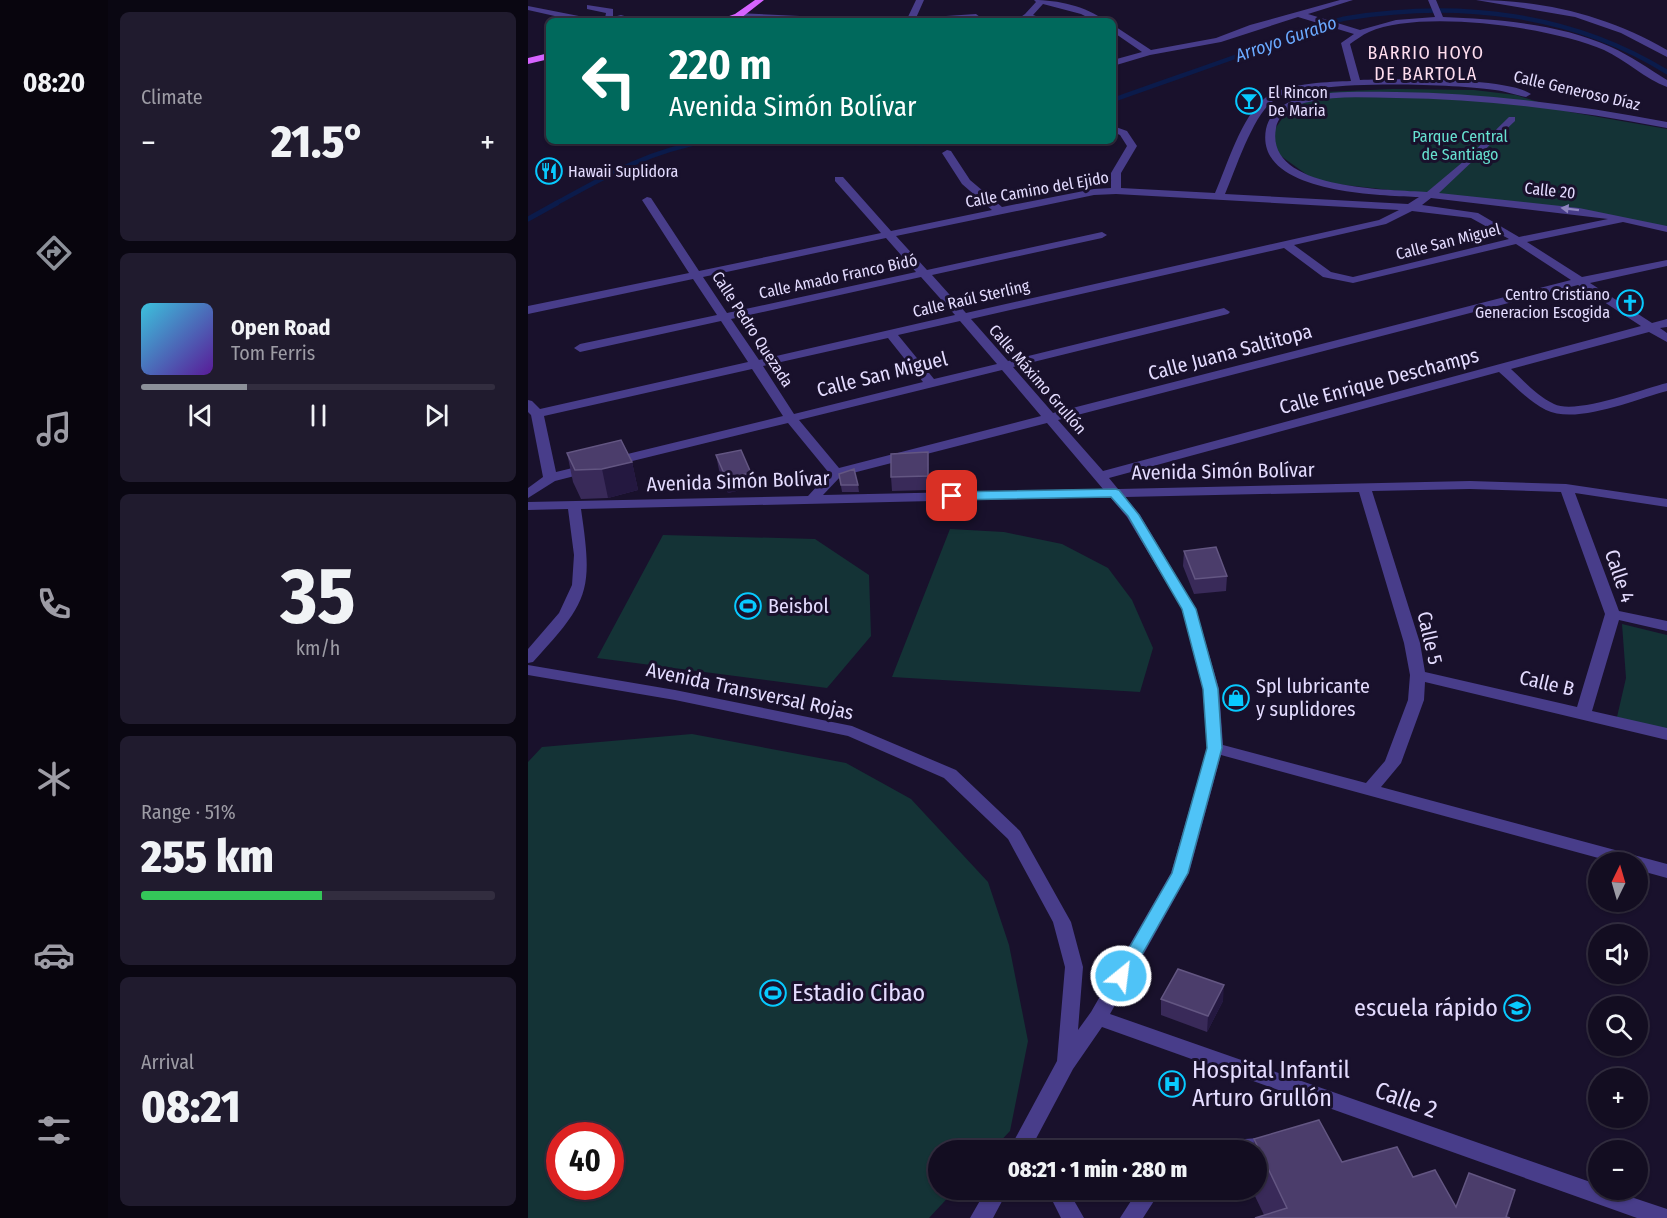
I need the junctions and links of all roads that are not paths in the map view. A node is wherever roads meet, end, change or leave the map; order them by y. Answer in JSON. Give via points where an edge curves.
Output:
{"nodes":[{"id":1,"x":760,"y":0,"type":"edge"},
{"id":2,"x":920,"y":0,"type":"edge"},
{"id":3,"x":1040,"y":0,"type":"edge"},
{"id":4,"x":1349,"y":0,"type":"edge"},
{"id":5,"x":1480,"y":0,"type":"edge"},
{"id":6,"x":590,"y":7,"type":"dead end"},
{"id":7,"x":528,"y":8,"type":"edge"},
{"id":8,"x":1436,"y":9,"type":"edge"},
{"id":9,"x":1298,"y":14,"type":"junction"},
{"id":10,"x":738,"y":16,"type":"junction"},
{"id":11,"x":976,"y":17,"type":"dead end"},
{"id":12,"x":575,"y":18,"type":"edge"},
{"id":13,"x":607,"y":18,"type":"edge"},
{"id":14,"x":731,"y":18,"type":"edge"},
{"id":15,"x":780,"y":18,"type":"edge"},
{"id":16,"x":913,"y":18,"type":"edge"},
{"id":17,"x":955,"y":18,"type":"edge"},
{"id":18,"x":1024,"y":18,"type":"edge"},
{"id":19,"x":1095,"y":18,"type":"edge"},
{"id":20,"x":1116,"y":30,"type":"edge"},
{"id":21,"x":1358,"y":32,"type":"junction"},
{"id":22,"x":1149,"y":53,"type":"junction"},
{"id":23,"x":1667,"y":54,"type":"edge"},
{"id":24,"x":546,"y":57,"type":"edge"},
{"id":25,"x":528,"y":61,"type":"edge"},
{"id":26,"x":1116,"y":62,"type":"edge"},
{"id":27,"x":1356,"y":84,"type":"junction"},
{"id":28,"x":1667,"y":84,"type":"edge"},
{"id":29,"x":1609,"y":114,"type":"junction"},
{"id":30,"x":1512,"y":119,"type":"dead end"},
{"id":31,"x":1667,"y":124,"type":"edge"},
{"id":32,"x":1116,"y":130,"type":"edge"},
{"id":33,"x":947,"y":153,"type":"dead end"},
{"id":34,"x":839,"y":179,"type":"dead end"},
{"id":35,"x":1116,"y":191,"type":"junction"},
{"id":36,"x":1427,"y":195,"type":"junction"},
{"id":37,"x":1219,"y":196,"type":"junction"},
{"id":38,"x":647,"y":200,"type":"dead end"},
{"id":39,"x":1409,"y":207,"type":"junction"},
{"id":40,"x":1000,"y":211,"type":"junction"},
{"id":41,"x":1628,"y":218,"type":"junction"},
{"id":42,"x":1667,"y":229,"type":"edge"},
{"id":43,"x":888,"y":235,"type":"junction"},
{"id":44,"x":1102,"y":235,"type":"dead end"},
{"id":45,"x":1520,"y":240,"type":"junction"},
{"id":46,"x":1286,"y":244,"type":"junction"},
{"id":47,"x":1667,"y":263,"type":"edge"},
{"id":48,"x":698,"y":275,"type":"junction"},
{"id":49,"x":923,"y":275,"type":"junction"},
{"id":50,"x":1581,"y":281,"type":"junction"},
{"id":51,"x":528,"y":310,"type":"edge"},
{"id":52,"x":1224,"y":312,"type":"dead end"},
{"id":53,"x":726,"y":317,"type":"junction"},
{"id":54,"x":963,"y":317,"type":"junction"},
{"id":55,"x":1667,"y":323,"type":"edge"},
{"id":56,"x":1650,"y":328,"type":"junction"},
{"id":57,"x":891,"y":334,"type":"junction"},
{"id":58,"x":1667,"y":338,"type":"edge"},
{"id":59,"x":579,"y":348,"type":"dead end"},
{"id":60,"x":757,"y":365,"type":"junction"},
{"id":61,"x":1002,"y":365,"type":"junction"},
{"id":62,"x":1503,"y":369,"type":"junction"},
{"id":63,"x":930,"y":382,"type":"junction"},
{"id":64,"x":1667,"y":387,"type":"edge"},
{"id":65,"x":533,"y":409,"type":"edge"},
{"id":66,"x":790,"y":417,"type":"junction"},
{"id":67,"x":1050,"y":419,"type":"junction"},
{"id":68,"x":836,"y":472,"type":"junction"},
{"id":69,"x":1101,"y":476,"type":"junction"},
{"id":70,"x":550,"y":478,"type":"junction"},
{"id":71,"x":1364,"y":487,"type":"junction"},
{"id":72,"x":1566,"y":488,"type":"junction"},
{"id":73,"x":1115,"y":493,"type":"junction"},
{"id":74,"x":528,"y":494,"type":"edge"},
{"id":75,"x":813,"y":498,"type":"junction"},
{"id":76,"x":1667,"y":502,"type":"edge"},
{"id":77,"x":574,"y":505,"type":"junction"},
{"id":78,"x":528,"y":506,"type":"edge"},
{"id":79,"x":1613,"y":614,"type":"junction"},
{"id":80,"x":1667,"y":626,"type":"edge"},
{"id":81,"x":528,"y":658,"type":"edge"},
{"id":82,"x":528,"y":670,"type":"edge"},
{"id":83,"x":1418,"y":675,"type":"junction"},
{"id":84,"x":1583,"y":713,"type":"junction"},
{"id":85,"x":1667,"y":734,"type":"edge"},
{"id":86,"x":1215,"y":748,"type":"junction"},
{"id":87,"x":1369,"y":790,"type":"junction"},
{"id":88,"x":1596,"y":852,"type":"edge"},
{"id":89,"x":1648,"y":866,"type":"edge"},
{"id":90,"x":1667,"y":871,"type":"edge"},
{"id":91,"x":1098,"y":1018,"type":"junction"},
{"id":92,"x":1066,"y":1063,"type":"junction"},
{"id":93,"x":1030,"y":1140,"type":"edge"},
{"id":94,"x":1267,"y":1145,"type":"edge"},
{"id":95,"x":1293,"y":1146,"type":"edge"},
{"id":96,"x":991,"y":1200,"type":"edge"},
{"id":97,"x":1063,"y":1200,"type":"edge"},
{"id":98,"x":1143,"y":1200,"type":"edge"},
{"id":99,"x":981,"y":1218,"type":"edge"},
{"id":100,"x":1073,"y":1218,"type":"edge"},
{"id":101,"x":1131,"y":1218,"type":"edge"},
{"id":102,"x":1664,"y":1218,"type":"edge"}],
"edges":[{"from":1,"to":10,"type":"main road"},
{"from":2,"to":16,"type":"street"},
{"from":3,"to":18,"type":"street"},
{"from":3,"to":19,"type":"street"},
{"from":4,"to":9,"type":"street"},
{"from":5,"to":23,"type":"street","via":[[1532,6],[1585,19],[1626,32]]},
{"from":6,"to":13,"type":"street","via":[[610,11]]},
{"from":7,"to":12,"type":"street"},
{"from":8,"to":21,"type":"street"},
{"from":8,"to":28,"type":"street","via":[[1600,46]]},
{"from":9,"to":21,"type":"street"},
{"from":9,"to":22,"type":"street","via":[[1218,40]]},
{"from":10,"to":14,"type":"main road"},
{"from":10,"to":15,"type":"street"},
{"from":11,"to":17,"type":"street"},
{"from":20,"to":22,"type":"street"},
{"from":21,"to":27,"type":"street","via":[[1345,43]]},
{"from":22,"to":26,"type":"street"},
{"from":24,"to":25,"type":"main road"},
{"from":27,"to":29,"type":"street","name":"Calle Generoso Díaz","via":[[1497,87]]},
{"from":27,"to":37,"type":"street","name":"Calle Generoso Díaz","via":[[1299,88],[1268,99],[1256,116]]},
{"from":29,"to":31,"type":"street","name":"Calle Generoso Díaz"},
{"from":29,"to":36,"type":"street","name":"Calle 20","via":[[1454,95],[1340,95],[1293,104],[1273,121],[1270,136],[1274,151],[1285,166],[1298,174],[1327,184]]},
{"from":30,"to":36,"type":"street","name":"Calle Raúl Sterling","via":[[1451,179]]},
{"from":32,"to":35,"type":"street","via":[[1124,133],[1132,146],[1116,172]]},
{"from":33,"to":40,"type":"street","via":[[966,182]]},
{"from":34,"to":43,"type":"street","name":"Calle Máximo Grullón"},
{"from":35,"to":37,"type":"street","name":"Calle Camino del Ejido"},
{"from":35,"to":40,"type":"street","name":"Calle Camino del Ejido"},
{"from":36,"to":39,"type":"street","name":"Calle Raúl Sterling"},
{"from":41,"to":36,"type":"street","name":"Calle 20","one_way":true,"via":[[1560,207]]},
{"from":37,"to":39,"type":"street","name":"Calle Camino del Ejido"},
{"from":38,"to":48,"type":"street","name":"Calle Pedro Quezada"},
{"from":39,"to":45,"type":"street","name":"Calle Camino del Ejido","via":[[1474,215]]},
{"from":39,"to":46,"type":"street","name":"Calle Raúl Sterling","via":[[1382,222]]},
{"from":40,"to":43,"type":"street","name":"Calle Camino del Ejido"},
{"from":41,"to":42,"type":"street","name":"Calle 20"},
{"from":41,"to":45,"type":"street","name":"Calle San Miguel"},
{"from":43,"to":48,"type":"street","name":"Calle Camino del Ejido"},
{"from":43,"to":49,"type":"street","name":"Calle Máximo Grullón"},
{"from":44,"to":49,"type":"street","name":"Calle Amado Franco Bidó"},
{"from":45,"to":46,"type":"street","name":"Calle San Miguel","via":[[1353,280],[1327,275]]},
{"from":45,"to":50,"type":"street","name":"Calle Camino del Ejido"},
{"from":46,"to":54,"type":"street","name":"Calle Raúl Sterling"},
{"from":47,"to":50,"type":"street","name":"Calle Juana Saltitopa"},
{"from":48,"to":51,"type":"street","name":"Calle Camino del Ejido"},
{"from":48,"to":53,"type":"street","name":"Calle Pedro Quezada"},
{"from":49,"to":53,"type":"street","name":"Calle Amado Franco Bidó"},
{"from":49,"to":54,"type":"street","name":"Calle Máximo Grullón"},
{"from":50,"to":56,"type":"street","name":"Calle Camino del Ejido"},
{"from":50,"to":67,"type":"street","name":"Calle Juana Saltitopa"},
{"from":52,"to":61,"type":"street","name":"Calle San Miguel"},
{"from":53,"to":59,"type":"street","name":"Calle Amado Franco Bidó"},
{"from":53,"to":60,"type":"street","name":"Calle Pedro Quezada"},
{"from":54,"to":57,"type":"street","name":"Calle Raúl Sterling"},
{"from":54,"to":61,"type":"street","name":"Calle Máximo Grullón"},
{"from":55,"to":56,"type":"street","name":"Calle Enrique Deschamps"},
{"from":56,"to":58,"type":"street","name":"Calle Camino del Ejido"},
{"from":56,"to":62,"type":"street","name":"Calle Enrique Deschamps"},
{"from":57,"to":60,"type":"street","name":"Calle Raúl Sterling"},
{"from":57,"to":63,"type":"street"},
{"from":60,"to":65,"type":"street","name":"Calle Raúl Sterling"},
{"from":60,"to":66,"type":"street","name":"Calle Pedro Quezada"},
{"from":61,"to":63,"type":"street","name":"Calle San Miguel"},
{"from":61,"to":67,"type":"street","name":"Calle Máximo Grullón"},
{"from":62,"to":64,"type":"street","via":[[1547,405],[1560,410],[1580,409]]},
{"from":62,"to":69,"type":"street","name":"Calle Enrique Deschamps"},
{"from":63,"to":66,"type":"street","name":"Calle San Miguel"},
{"from":65,"to":70,"type":"street"},
{"from":66,"to":68,"type":"street","name":"Calle Pedro Quezada"},
{"from":66,"to":70,"type":"street","name":"Calle San Miguel"},
{"from":67,"to":68,"type":"street","name":"Calle Juana Saltitopa"},
{"from":67,"to":69,"type":"street","name":"Calle Máximo Grullón"},
{"from":68,"to":75,"type":"street"},
{"from":69,"to":73,"type":"street","name":"Calle Máximo Grullón"},
{"from":70,"to":74,"type":"street"},
{"from":71,"to":72,"type":"street","name":"Avenida Simón Bolívar"},
{"from":71,"to":73,"type":"street","name":"Avenida Simón Bolívar"},
{"from":71,"to":83,"type":"street","name":"Calle 5","via":[[1412,643]]},
{"from":72,"to":76,"type":"street","name":"Avenida Simón Bolívar"},
{"from":72,"to":79,"type":"street","name":"Calle 4"},
{"from":73,"to":75,"type":"street","name":"Avenida Simón Bolívar"},
{"from":73,"to":86,"type":"street","name":"Calle Máximo Grullón","via":[[1133,515],[1189,609],[1211,689]]},
{"from":75,"to":77,"type":"street","name":"Avenida Simón Bolívar"},
{"from":77,"to":78,"type":"street","name":"Avenida Simón Bolívar"},
{"from":77,"to":81,"type":"street","via":[[581,566],[579,586],[564,617]]},
{"from":79,"to":80,"type":"street"},
{"from":79,"to":84,"type":"street","name":"Calle 4"},
{"from":82,"to":92,"type":"street","name":"Avenida Transversal Rojas","via":[[852,731],[950,774],[1014,835],[1062,922],[1074,968]]},
{"from":83,"to":84,"type":"street","name":"Calle B"},
{"from":83,"to":87,"type":"street","name":"Calle 5","via":[[1416,700],[1393,763]]},
{"from":84,"to":85,"type":"street","name":"Calle B"},
{"from":86,"to":87,"type":"street"},
{"from":86,"to":91,"type":"street","name":"Calle Máximo Grullón","via":[[1180,873]]},
{"from":87,"to":88,"type":"street"},
{"from":89,"to":90,"type":"street"},
{"from":91,"to":92,"type":"street","name":"Calle Máximo Grullón"},
{"from":91,"to":102,"type":"street","name":"Calle 2"},
{"from":92,"to":93,"type":"street"},
{"from":94,"to":95,"type":"street"},
{"from":96,"to":99,"type":"street"},
{"from":97,"to":100,"type":"street"},
{"from":98,"to":101,"type":"street"}]}
